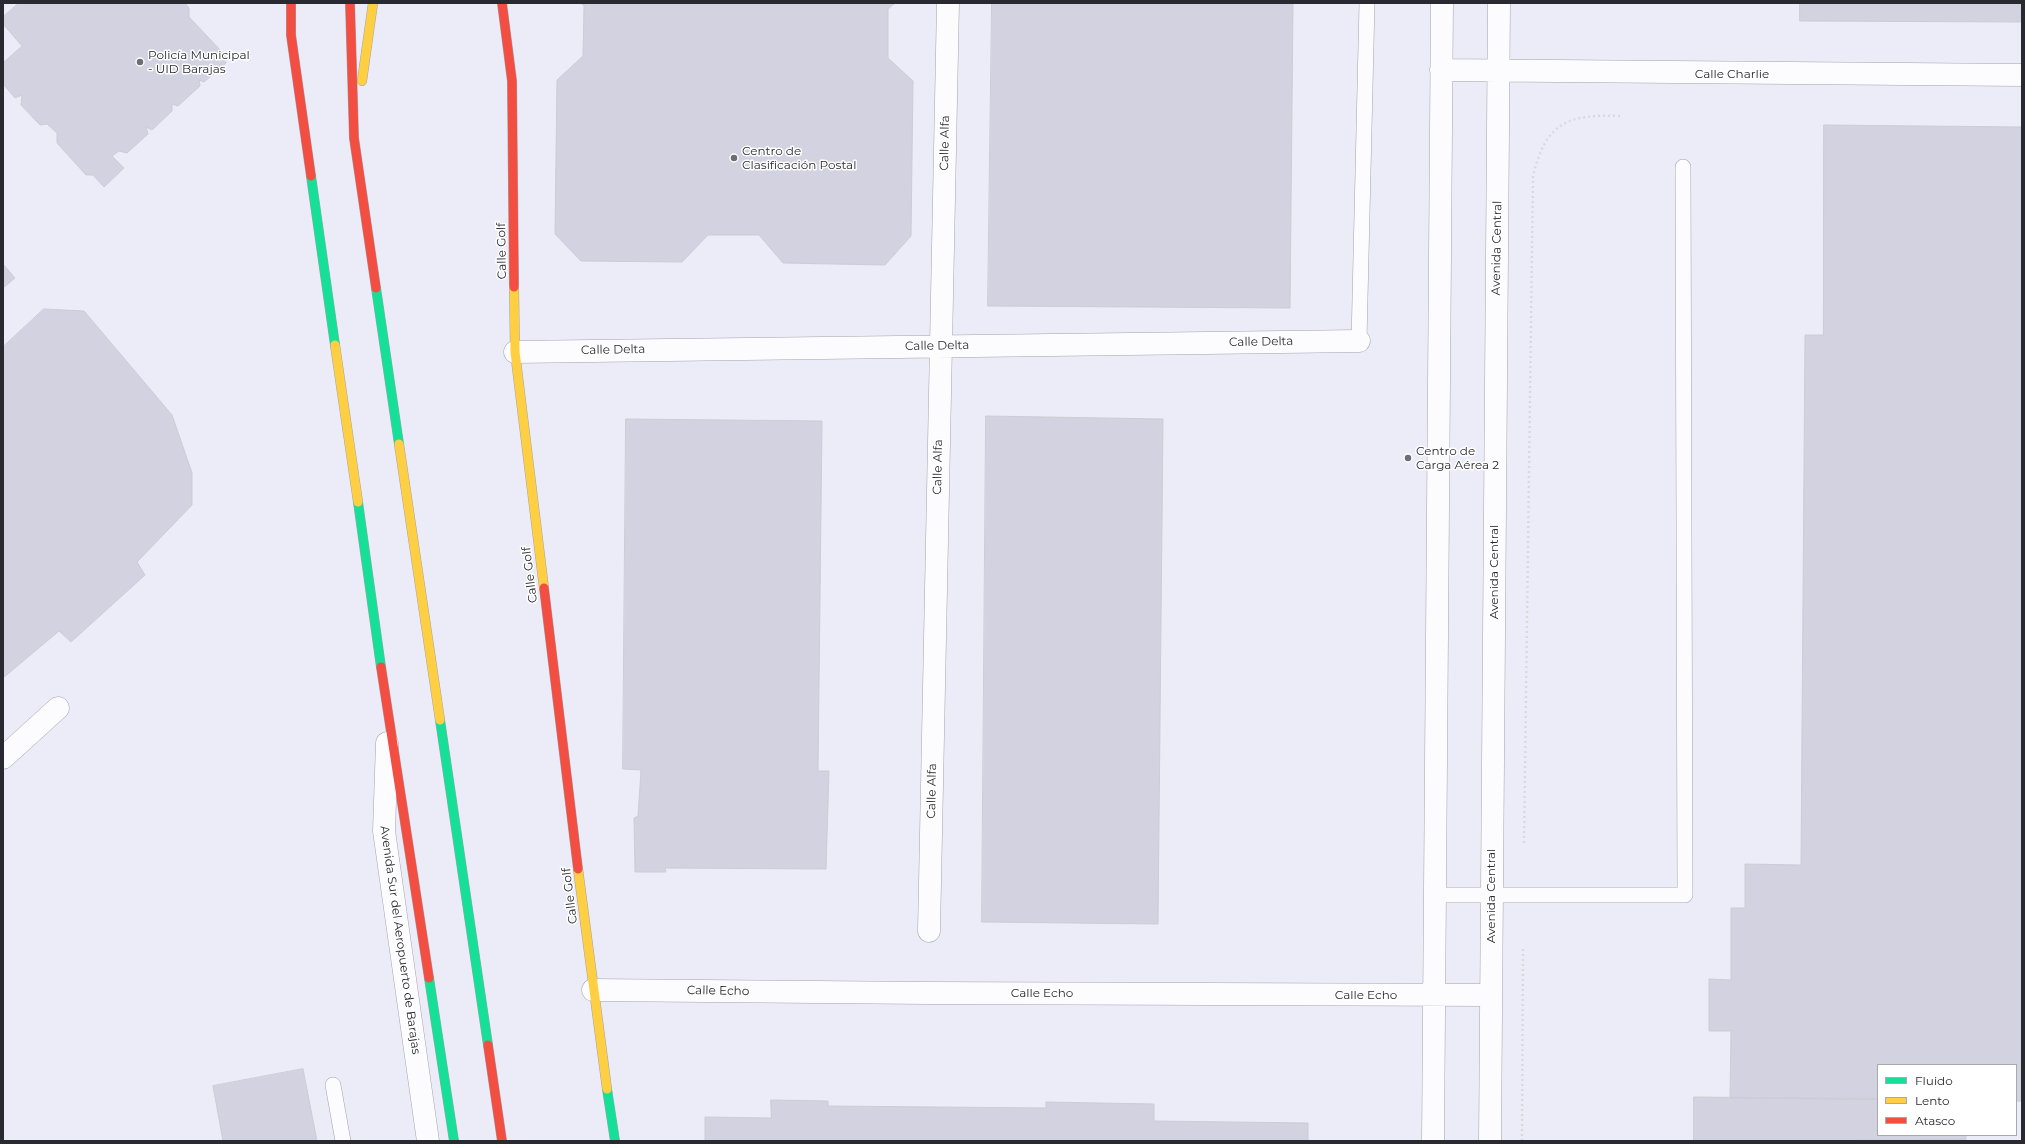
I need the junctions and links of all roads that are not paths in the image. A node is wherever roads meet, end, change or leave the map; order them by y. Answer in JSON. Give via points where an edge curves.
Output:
{"nodes":[{"id":1,"x":291,"y":3,"type":"edge"},
{"id":2,"x":350,"y":3,"type":"edge"},
{"id":3,"x":373,"y":3,"type":"edge"},
{"id":4,"x":502,"y":3,"type":"edge"},
{"id":5,"x":948,"y":3,"type":"edge"},
{"id":6,"x":1367,"y":3,"type":"edge"},
{"id":7,"x":1442,"y":3,"type":"edge"},
{"id":8,"x":1499,"y":3,"type":"edge"},
{"id":9,"x":1441,"y":70,"type":"junction"},
{"id":10,"x":1498,"y":71,"type":"junction"},
{"id":11,"x":2022,"y":75,"type":"edge"},
{"id":12,"x":354,"y":138,"type":"junction"},
{"id":13,"x":1683,"y":167,"type":"dead end"},
{"id":14,"x":1359,"y":341,"type":"joint"},
{"id":15,"x":941,"y":346,"type":"junction"},
{"id":16,"x":515,"y":352,"type":"junction"},
{"id":17,"x":58,"y":708,"type":"dead end"},
{"id":18,"x":388,"y":714,"type":"junction"},
{"id":19,"x":3,"y":758,"type":"edge"},
{"id":20,"x":1491,"y":894,"type":"junction"},
{"id":21,"x":1435,"y":895,"type":"junction"},
{"id":22,"x":929,"y":931,"type":"dead end"},
{"id":23,"x":593,"y":990,"type":"junction"},
{"id":24,"x":1434,"y":995,"type":"junction"},
{"id":25,"x":1491,"y":995,"type":"junction"},
{"id":26,"x":332,"y":1085,"type":"dead end"},
{"id":27,"x":343,"y":1141,"type":"edge"},
{"id":28,"x":428,"y":1141,"type":"edge"},
{"id":29,"x":454,"y":1141,"type":"edge"},
{"id":30,"x":502,"y":1141,"type":"edge"},
{"id":31,"x":615,"y":1141,"type":"edge"},
{"id":32,"x":1433,"y":1141,"type":"edge"},
{"id":33,"x":1490,"y":1141,"type":"edge"}],
"edges":[{"from":1,"to":18,"type":"main road","via":[[291,35]]},
{"from":2,"to":12,"type":"main road"},
{"from":3,"to":12,"type":"main road"},
{"from":4,"to":16,"type":"main road","name":"Calle Golf","via":[[512,81]]},
{"from":5,"to":15,"type":"street","name":"Calle Alfa"},
{"from":6,"to":14,"type":"lane"},
{"from":7,"to":9,"type":"street"},
{"from":8,"to":10,"type":"street","name":"Avenida Central"},
{"from":9,"to":10,"type":"street","name":"Calle Charlie"},
{"from":9,"to":21,"type":"street"},
{"from":10,"to":11,"type":"street","name":"Calle Charlie"},
{"from":10,"to":20,"type":"street","name":"Avenida Central"},
{"from":12,"to":30,"type":"main road"},
{"from":13,"to":20,"type":"lane","via":[[1685,895]]},
{"from":14,"to":15,"type":"street","name":"Calle Delta"},
{"from":15,"to":16,"type":"street","name":"Calle Delta"},
{"from":15,"to":22,"type":"street","name":"Calle Alfa"},
{"from":16,"to":23,"type":"main road","name":"Calle Golf"},
{"from":17,"to":19,"type":"street"},
{"from":18,"to":28,"type":"street","name":"Avenida Sur del Aeropuerto de Barajas","via":[[384,831]]},
{"from":18,"to":29,"type":"main road"},
{"from":20,"to":21,"type":"lane"},
{"from":20,"to":25,"type":"street","name":"Avenida Central"},
{"from":21,"to":24,"type":"street"},
{"from":23,"to":24,"type":"street","name":"Calle Echo"},
{"from":23,"to":31,"type":"main road","name":"Calle Golf"},
{"from":24,"to":25,"type":"street","name":"Calle Echo"},
{"from":24,"to":32,"type":"street"},
{"from":25,"to":33,"type":"street","name":"Avenida Central"},
{"from":26,"to":27,"type":"lane"}]}
